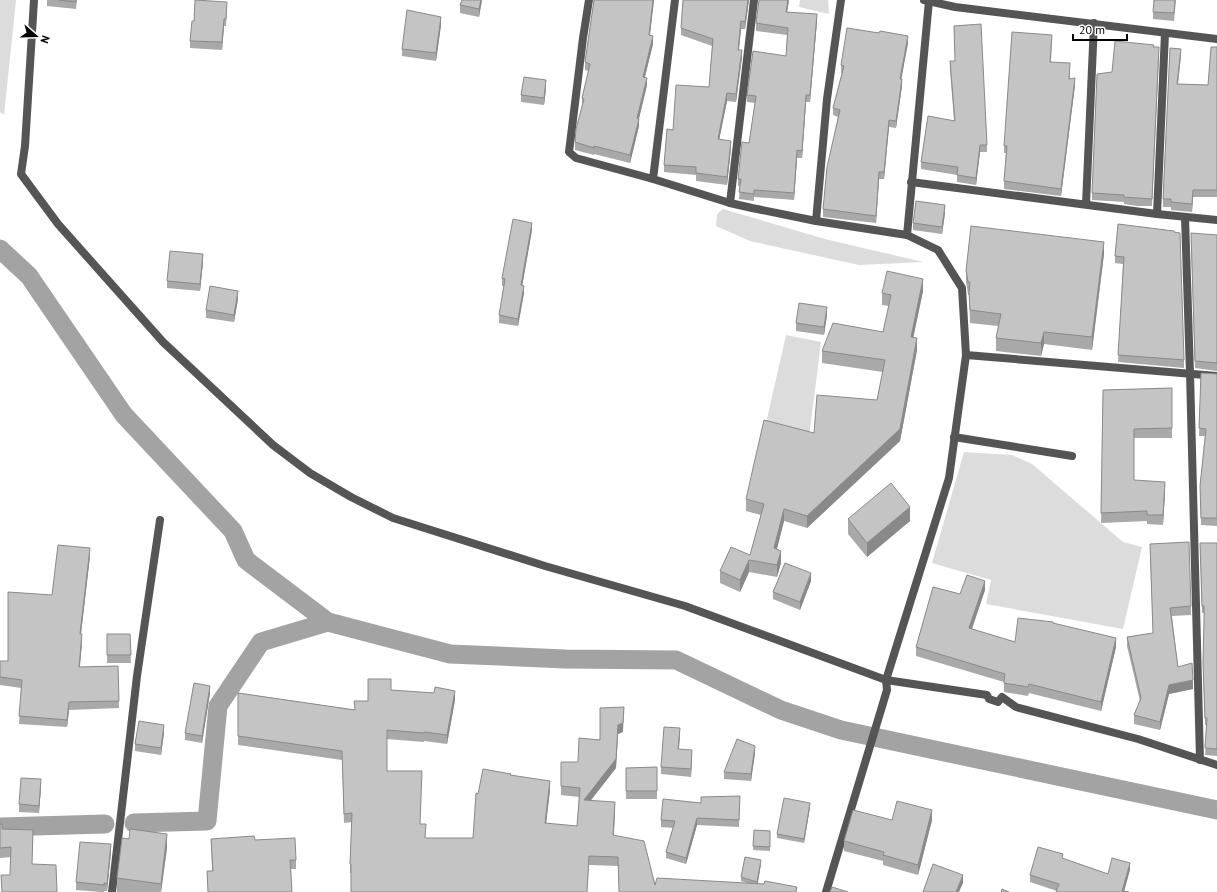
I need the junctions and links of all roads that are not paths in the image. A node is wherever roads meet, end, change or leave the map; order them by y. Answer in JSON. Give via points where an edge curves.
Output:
{"nodes":[{"id":1,"x":34,"y":0,"type":"edge"},
{"id":2,"x":589,"y":0,"type":"edge"},
{"id":3,"x":675,"y":0,"type":"edge"},
{"id":4,"x":754,"y":0,"type":"edge"},
{"id":5,"x":842,"y":0,"type":"edge"},
{"id":6,"x":927,"y":1,"type":"edge"},
{"id":7,"x":1094,"y":23,"type":"junction"},
{"id":8,"x":1165,"y":33,"type":"junction"},
{"id":9,"x":1217,"y":39,"type":"edge"},
{"id":10,"x":653,"y":179,"type":"junction"},
{"id":11,"x":911,"y":182,"type":"junction"},
{"id":12,"x":730,"y":203,"type":"junction"},
{"id":13,"x":1086,"y":204,"type":"junction"},
{"id":14,"x":1157,"y":214,"type":"junction"},
{"id":15,"x":1185,"y":217,"type":"junction"},
{"id":16,"x":1217,"y":220,"type":"edge"},
{"id":17,"x":816,"y":221,"type":"junction"},
{"id":18,"x":907,"y":235,"type":"junction"},
{"id":19,"x":966,"y":355,"type":"junction"},
{"id":20,"x":1190,"y":373,"type":"junction"},
{"id":21,"x":1217,"y":376,"type":"edge"},
{"id":22,"x":954,"y":437,"type":"junction"},
{"id":23,"x":1072,"y":456,"type":"dead end"},
{"id":24,"x":160,"y":520,"type":"dead end"},
{"id":25,"x":886,"y":680,"type":"junction"},
{"id":26,"x":1200,"y":760,"type":"junction"},
{"id":27,"x":1217,"y":765,"type":"edge"},
{"id":28,"x":112,"y":892,"type":"edge"},
{"id":29,"x":826,"y":892,"type":"edge"}],
"edges":[{"from":1,"to":25,"type":"street","via":[[21,174],[58,224],[163,342],[273,445],[310,473],[393,518],[545,566],[685,606]]},
{"from":2,"to":10,"type":"street","via":[[569,152],[576,158]]},
{"from":3,"to":10,"type":"street"},
{"from":4,"to":12,"type":"street"},
{"from":5,"to":17,"type":"street","via":[[827,99]]},
{"from":6,"to":7,"type":"street","via":[[955,7]]},
{"from":6,"to":11,"type":"street"},
{"from":7,"to":8,"type":"street"},
{"from":7,"to":13,"type":"street"},
{"from":8,"to":9,"type":"street"},
{"from":8,"to":14,"type":"street"},
{"from":10,"to":12,"type":"street"},
{"from":11,"to":13,"type":"street"},
{"from":11,"to":18,"type":"street"},
{"from":12,"to":17,"type":"street"},
{"from":13,"to":14,"type":"street"},
{"from":14,"to":15,"type":"street"},
{"from":15,"to":16,"type":"street"},
{"from":15,"to":20,"type":"street"},
{"from":17,"to":18,"type":"street"},
{"from":18,"to":19,"type":"street","via":[[938,250],[962,288]]},
{"from":19,"to":20,"type":"street"},
{"from":19,"to":22,"type":"street"},
{"from":20,"to":21,"type":"street"},
{"from":20,"to":26,"type":"street"},
{"from":22,"to":23,"type":"street"},
{"from":22,"to":25,"type":"street","via":[[949,478]]},
{"from":24,"to":28,"type":"street","via":[[137,676]]},
{"from":25,"to":26,"type":"street","via":[[987,695],[989,699],[998,702],[1002,697],[1016,707],[1138,739]]},
{"from":25,"to":29,"type":"street","via":[[887,690]]},
{"from":26,"to":27,"type":"street"}]}
